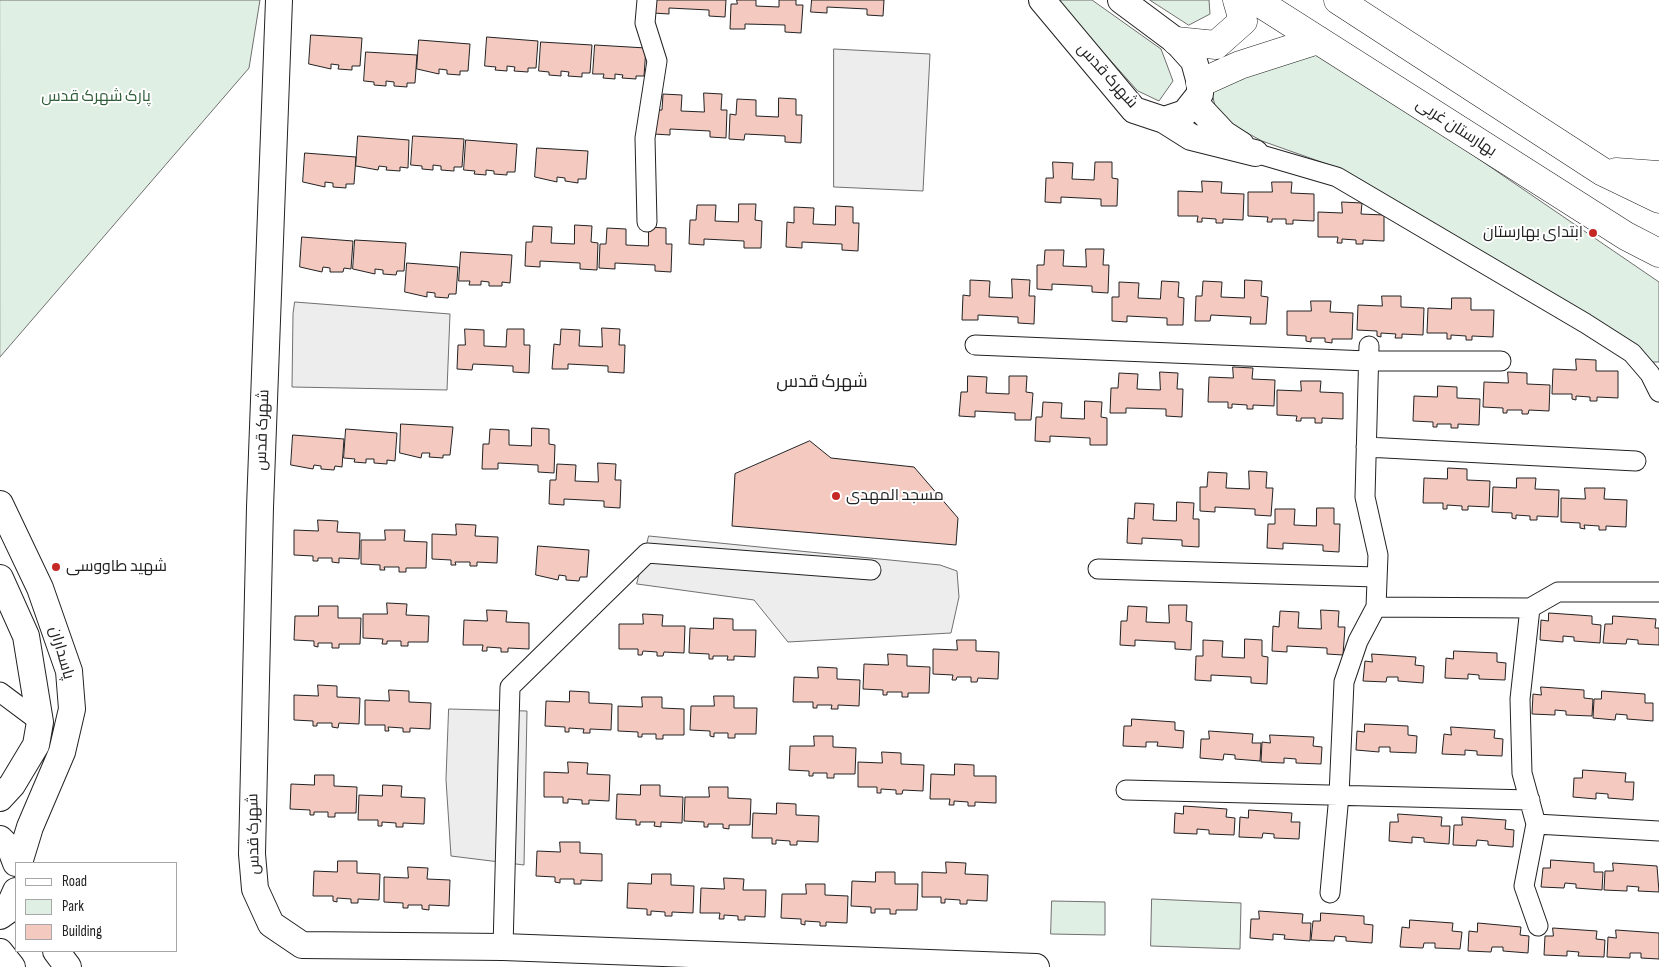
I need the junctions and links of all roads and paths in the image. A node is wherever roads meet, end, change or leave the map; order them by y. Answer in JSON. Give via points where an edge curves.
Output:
{"nodes":[{"id":1,"x":279,"y":0,"type":"edge"},
{"id":2,"x":647,"y":0,"type":"edge"},
{"id":3,"x":1042,"y":0,"type":"edge"},
{"id":4,"x":1121,"y":0,"type":"edge"},
{"id":5,"x":1237,"y":0,"type":"edge"},
{"id":6,"x":1255,"y":0,"type":"edge"},
{"id":7,"x":1338,"y":0,"type":"edge"},
{"id":8,"x":1318,"y":40,"type":"junction"},
{"id":9,"x":1176,"y":41,"type":"junction"},
{"id":10,"x":1198,"y":93,"type":"junction"},
{"id":11,"x":1164,"y":120,"type":"junction"},
{"id":12,"x":1561,"y":145,"type":"junction"},
{"id":13,"x":1255,"y":153,"type":"junction"},
{"id":14,"x":1603,"y":172,"type":"junction"},
{"id":15,"x":1659,"y":175,"type":"edge"},
{"id":16,"x":1539,"y":182,"type":"junction"},
{"id":17,"x":1659,"y":199,"type":"edge"},
{"id":18,"x":647,"y":222,"type":"dead end"},
{"id":19,"x":1659,"y":253,"type":"edge"},
{"id":20,"x":975,"y":345,"type":"dead end"},
{"id":21,"x":1368,"y":353,"type":"junction"},
{"id":22,"x":1501,"y":361,"type":"dead end"},
{"id":23,"x":1659,"y":392,"type":"edge"},
{"id":24,"x":1366,"y":447,"type":"junction"},
{"id":25,"x":1636,"y":461,"type":"dead end"},
{"id":26,"x":0,"y":504,"type":"edge"},
{"id":27,"x":1098,"y":569,"type":"dead end"},
{"id":28,"x":871,"y":570,"type":"dead end"},
{"id":29,"x":1377,"y":577,"type":"junction"},
{"id":30,"x":0,"y":578,"type":"edge"},
{"id":31,"x":1659,"y":592,"type":"edge"},
{"id":32,"x":1376,"y":607,"type":"junction"},
{"id":33,"x":1530,"y":608,"type":"junction"},
{"id":34,"x":0,"y":692,"type":"edge"},
{"id":35,"x":40,"y":722,"type":"junction"},
{"id":36,"x":1126,"y":790,"type":"dead end"},
{"id":37,"x":1339,"y":795,"type":"junction"},
{"id":38,"x":0,"y":798,"type":"edge"},
{"id":39,"x":1530,"y":800,"type":"junction"},
{"id":40,"x":1536,"y":824,"type":"junction"},
{"id":41,"x":1659,"y":831,"type":"edge"},
{"id":42,"x":0,"y":839,"type":"edge"},
{"id":43,"x":17,"y":862,"type":"edge"},
{"id":44,"x":18,"y":862,"type":"edge"},
{"id":45,"x":1330,"y":893,"type":"dead end"},
{"id":46,"x":1538,"y":926,"type":"dead end"},
{"id":47,"x":503,"y":947,"type":"junction"},
{"id":48,"x":0,"y":952,"type":"edge"},
{"id":49,"x":57,"y":952,"type":"edge"},
{"id":50,"x":12,"y":967,"type":"edge"},
{"id":51,"x":68,"y":967,"type":"edge"},
{"id":52,"x":1036,"y":967,"type":"edge"}],
"edges":[{"from":1,"to":47,"type":"street","name":"شهرک قدس","via":[[257,645],[252,854],[255,890],[271,924],[302,945]]},
{"from":2,"to":18,"type":"street","via":[[645,24],[657,61],[645,138]]},
{"from":3,"to":11,"type":"street","name":"شهرک قدس","via":[[1134,110]]},
{"from":4,"to":9,"type":"street"},
{"from":5,"to":9,"type":"main road","via":[[1243,21],[1216,45]]},
{"from":6,"to":8,"type":"main road","name":"بهارستان غربی"},
{"from":7,"to":12,"type":"main road"},
{"from":8,"to":10,"type":"main road","via":[[1240,65]]},
{"from":8,"to":16,"type":"main road","name":"بهارستان غربی"},
{"from":9,"to":10,"type":"street","via":[[1194,61]]},
{"from":10,"to":11,"type":"street","via":[[1185,113]]},
{"from":10,"to":13,"type":"street","via":[[1224,134]]},
{"from":11,"to":13,"type":"street","name":"شهرک قدس","via":[[1191,137]]},
{"from":12,"to":14,"type":"main road"},
{"from":12,"to":16,"type":"main road","via":[[1565,160],[1558,176]]},
{"from":13,"to":23,"type":"street","via":[[1337,177],[1585,323],[1632,353],[1650,374]]},
{"from":14,"to":15,"type":"main road"},
{"from":14,"to":17,"type":"main road"},
{"from":16,"to":19,"type":"main road","name":"بهارستان غربی"},
{"from":20,"to":21,"type":"street"},
{"from":21,"to":22,"type":"street"},
{"from":21,"to":24,"type":"street"},
{"from":24,"to":25,"type":"street"},
{"from":24,"to":29,"type":"street","via":[[1365,497],[1378,556]]},
{"from":26,"to":44,"type":"street","name":"پاسداران","via":[[40,588],[66,662],[72,709],[62,752]]},
{"from":27,"to":29,"type":"street"},
{"from":28,"to":47,"type":"street","via":[[647,553],[510,687]]},
{"from":29,"to":32,"type":"street"},
{"from":30,"to":35,"type":"street","name":"پاسداران","via":[[26,636]]},
{"from":31,"to":33,"type":"street","via":[[1558,592]]},
{"from":32,"to":33,"type":"street"},
{"from":32,"to":37,"type":"street","via":[[1358,641],[1344,682]]},
{"from":33,"to":39,"type":"street","via":[[1520,699],[1522,773]]},
{"from":34,"to":35,"type":"street"},
{"from":35,"to":38,"type":"street","name":"پاسداران","via":[[36,745],[12,785]]},
{"from":36,"to":37,"type":"street"},
{"from":37,"to":39,"type":"street"},
{"from":37,"to":45,"type":"street"},
{"from":39,"to":40,"type":"street"},
{"from":40,"to":41,"type":"street"},
{"from":40,"to":46,"type":"street","via":[[1524,886]]},
{"from":42,"to":43,"type":"street"},
{"from":47,"to":52,"type":"street","name":"شهرک قدس"},
{"from":48,"to":50,"type":"street"},
{"from":49,"to":51,"type":"street"}]}
